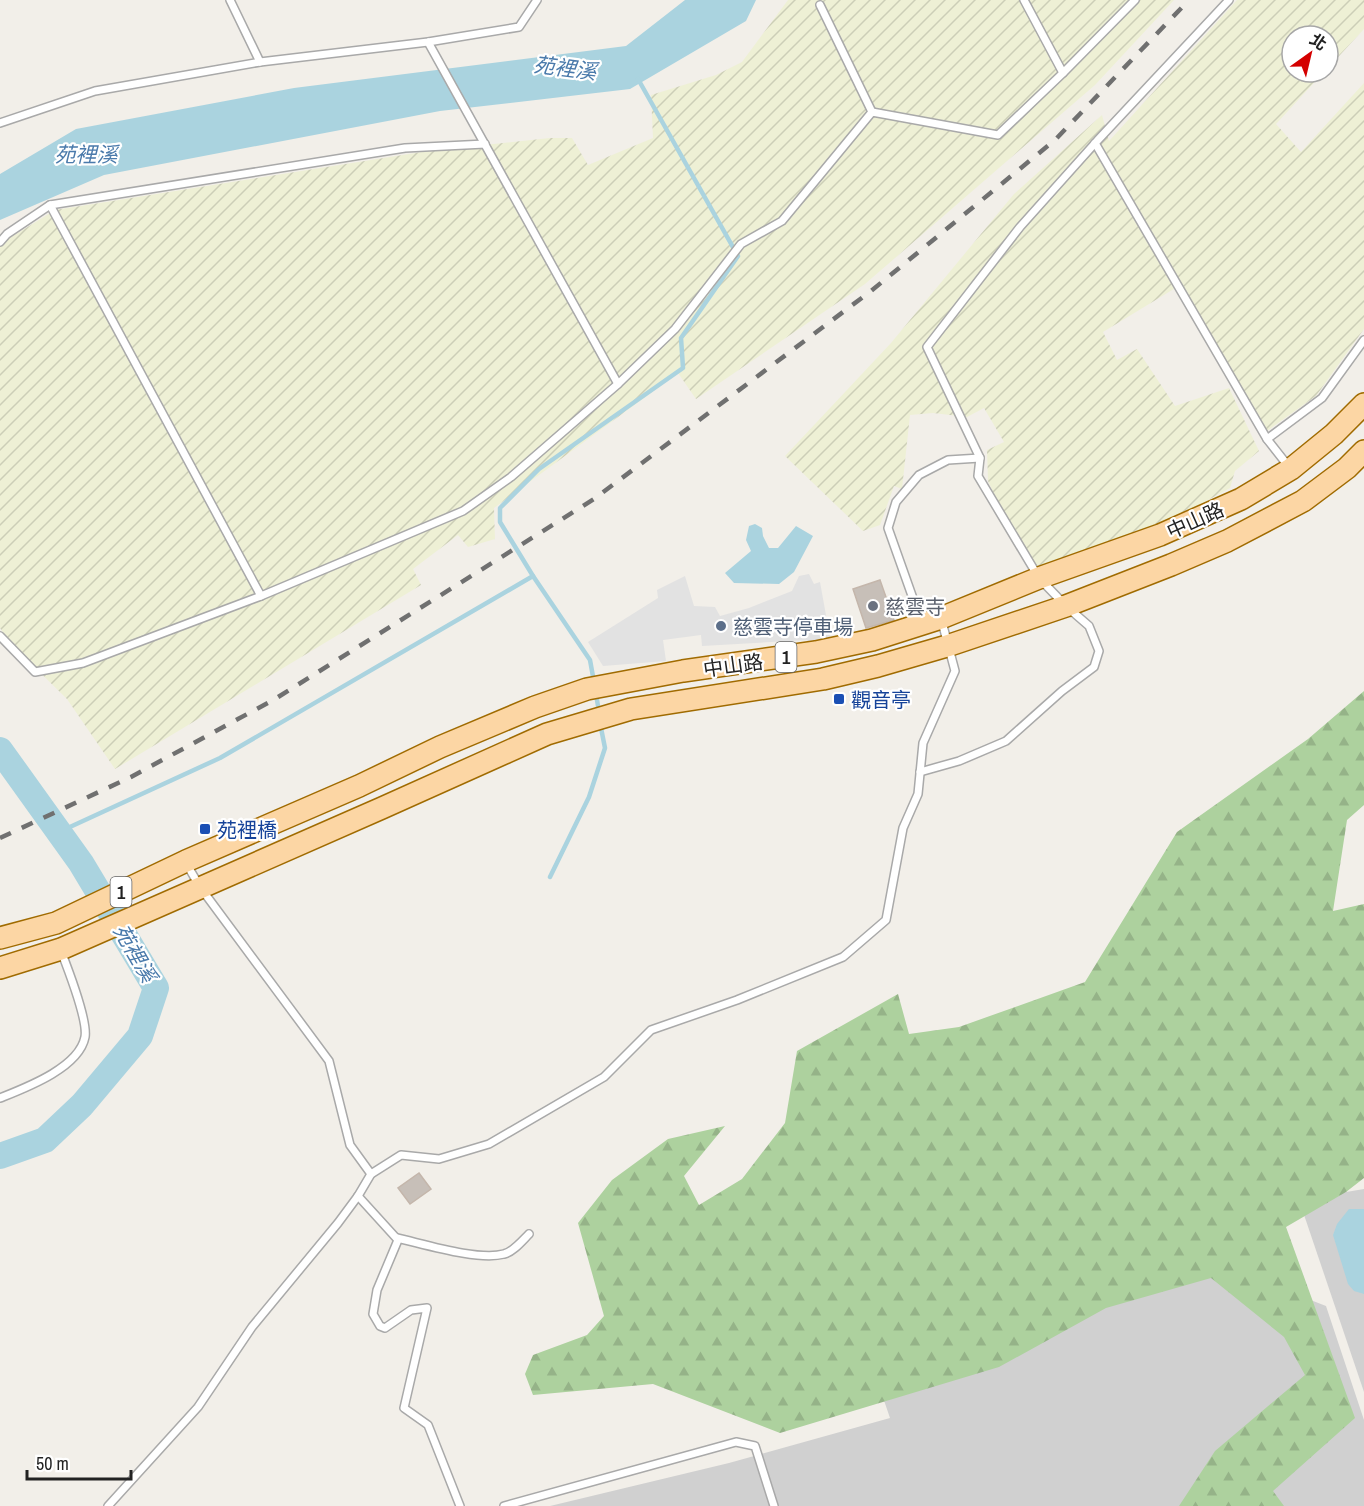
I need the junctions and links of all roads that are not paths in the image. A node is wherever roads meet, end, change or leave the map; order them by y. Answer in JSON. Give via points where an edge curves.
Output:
{"nodes":[{"id":1,"x":230,"y":0,"type":"edge"},
{"id":2,"x":537,"y":0,"type":"edge"},
{"id":3,"x":1024,"y":0,"type":"edge"},
{"id":4,"x":1135,"y":0,"type":"edge"},
{"id":5,"x":1229,"y":0,"type":"edge"},
{"id":6,"x":820,"y":5,"type":"dead end"},
{"id":7,"x":428,"y":42,"type":"junction"},
{"id":8,"x":260,"y":62,"type":"junction"},
{"id":9,"x":1063,"y":73,"type":"junction"},
{"id":10,"x":872,"y":112,"type":"junction"},
{"id":11,"x":0,"y":123,"type":"edge"},
{"id":12,"x":484,"y":141,"type":"junction"},
{"id":13,"x":1095,"y":143,"type":"junction"},
{"id":14,"x":50,"y":205,"type":"junction"},
{"id":15,"x":0,"y":242,"type":"edge"},
{"id":16,"x":1364,"y":340,"type":"edge"},
{"id":17,"x":618,"y":384,"type":"junction"},
{"id":18,"x":1364,"y":404,"type":"edge"},
{"id":19,"x":1267,"y":439,"type":"junction"},
{"id":20,"x":1364,"y":451,"type":"edge"},
{"id":21,"x":980,"y":458,"type":"junction"},
{"id":22,"x":1291,"y":469,"type":"junction"},
{"id":23,"x":1039,"y":578,"type":"junction"},
{"id":24,"x":261,"y":596,"type":"junction"},
{"id":25,"x":1065,"y":606,"type":"junction"},
{"id":26,"x":931,"y":621,"type":"junction"},
{"id":27,"x":0,"y":636,"type":"edge"},
{"id":28,"x":948,"y":646,"type":"junction"},
{"id":29,"x":816,"y":652,"type":"junction"},
{"id":30,"x":823,"y":679,"type":"junction"},
{"id":31,"x":920,"y":772,"type":"junction"},
{"id":32,"x":186,"y":861,"type":"junction"},
{"id":33,"x":200,"y":886,"type":"junction"},
{"id":34,"x":0,"y":938,"type":"edge"},
{"id":35,"x":61,"y":949,"type":"junction"},
{"id":36,"x":0,"y":968,"type":"edge"},
{"id":37,"x":0,"y":1098,"type":"edge"},
{"id":38,"x":371,"y":1174,"type":"junction"},
{"id":39,"x":358,"y":1196,"type":"junction"},
{"id":40,"x":529,"y":1234,"type":"dead end"},
{"id":41,"x":397,"y":1238,"type":"junction"},
{"id":42,"x":108,"y":1506,"type":"edge"},
{"id":43,"x":460,"y":1506,"type":"edge"},
{"id":44,"x":504,"y":1506,"type":"edge"},
{"id":45,"x":774,"y":1506,"type":"edge"}],
"edges":[{"from":1,"to":8,"type":"lane"},
{"from":2,"to":7,"type":"lane","via":[[519,27]]},
{"from":3,"to":9,"type":"lane"},
{"from":4,"to":9,"type":"lane"},
{"from":5,"to":13,"type":"lane"},
{"from":6,"to":10,"type":"lane"},
{"from":7,"to":8,"type":"lane"},
{"from":7,"to":12,"type":"lane"},
{"from":8,"to":11,"type":"lane","via":[[95,91]]},
{"from":9,"to":10,"type":"lane","via":[[998,135]]},
{"from":10,"to":17,"type":"lane","via":[[782,221],[741,244],[675,329]]},
{"from":12,"to":14,"type":"lane","via":[[405,148]]},
{"from":12,"to":17,"type":"lane"},
{"from":13,"to":19,"type":"lane"},
{"from":13,"to":21,"type":"lane","via":[[1020,227],[927,347]]},
{"from":14,"to":15,"type":"lane"},
{"from":14,"to":24,"type":"lane"},
{"from":16,"to":19,"type":"lane","via":[[1322,398]]},
{"from":17,"to":24,"type":"lane","via":[[512,477],[463,512]]},
{"from":18,"to":22,"type":"main road","name":"中山路","number":"1"},
{"from":19,"to":22,"type":"lane"},
{"from":20,"to":25,"type":"main road","name":"中山路","number":"1","via":[[1303,501],[1227,541]]},
{"from":21,"to":23,"type":"lane","via":[[978,476]]},
{"from":21,"to":26,"type":"lane","via":[[948,460],[919,476],[896,502],[888,528]]},
{"from":22,"to":23,"type":"main road","name":"中山路","number":"1","via":[[1241,499],[1160,535]]},
{"from":23,"to":25,"type":"lane"},
{"from":23,"to":26,"type":"main road","name":"中山路","number":"1"},
{"from":24,"to":27,"type":"lane","via":[[83,663],[35,672]]},
{"from":25,"to":28,"type":"main road","name":"中山路","number":"1"},
{"from":25,"to":31,"type":"lane","via":[[1089,626],[1100,651],[1094,667],[1006,741]]},
{"from":26,"to":28,"type":"lane"},
{"from":26,"to":29,"type":"main road","name":"中山路","number":"1"},
{"from":28,"to":30,"type":"main road","name":"中山路","number":"1"},
{"from":28,"to":31,"type":"lane","via":[[955,671],[923,743]]},
{"from":29,"to":30,"type":"main road"},
{"from":29,"to":32,"type":"main road","name":"中山路","number":"1","via":[[587,688],[440,747]]},
{"from":30,"to":33,"type":"main road","name":"中山路","number":"1","via":[[631,709],[546,734]]},
{"from":31,"to":38,"type":"lane","via":[[918,794],[903,828],[886,920],[843,957],[651,1030],[604,1077],[489,1143],[439,1159],[401,1155]]},
{"from":32,"to":33,"type":"lane"},
{"from":32,"to":34,"type":"main road","number":"1","via":[[56,923]]},
{"from":33,"to":35,"type":"main road","number":"1"},
{"from":33,"to":38,"type":"lane","via":[[329,1061],[350,1145]]},
{"from":35,"to":36,"type":"main road","number":"1"},
{"from":35,"to":37,"type":"lane","via":[[86,1036],[65,1065],[46,1079]]},
{"from":38,"to":39,"type":"lane"},
{"from":39,"to":41,"type":"lane"},
{"from":39,"to":42,"type":"lane","via":[[252,1327],[198,1407]]},
{"from":40,"to":41,"type":"lane","via":[[505,1254],[484,1255]]},
{"from":41,"to":43,"type":"lane","via":[[377,1290],[373,1314],[385,1328],[411,1310],[427,1308],[404,1408],[428,1425]]},
{"from":44,"to":45,"type":"lane","via":[[736,1442],[755,1446]]}]}
